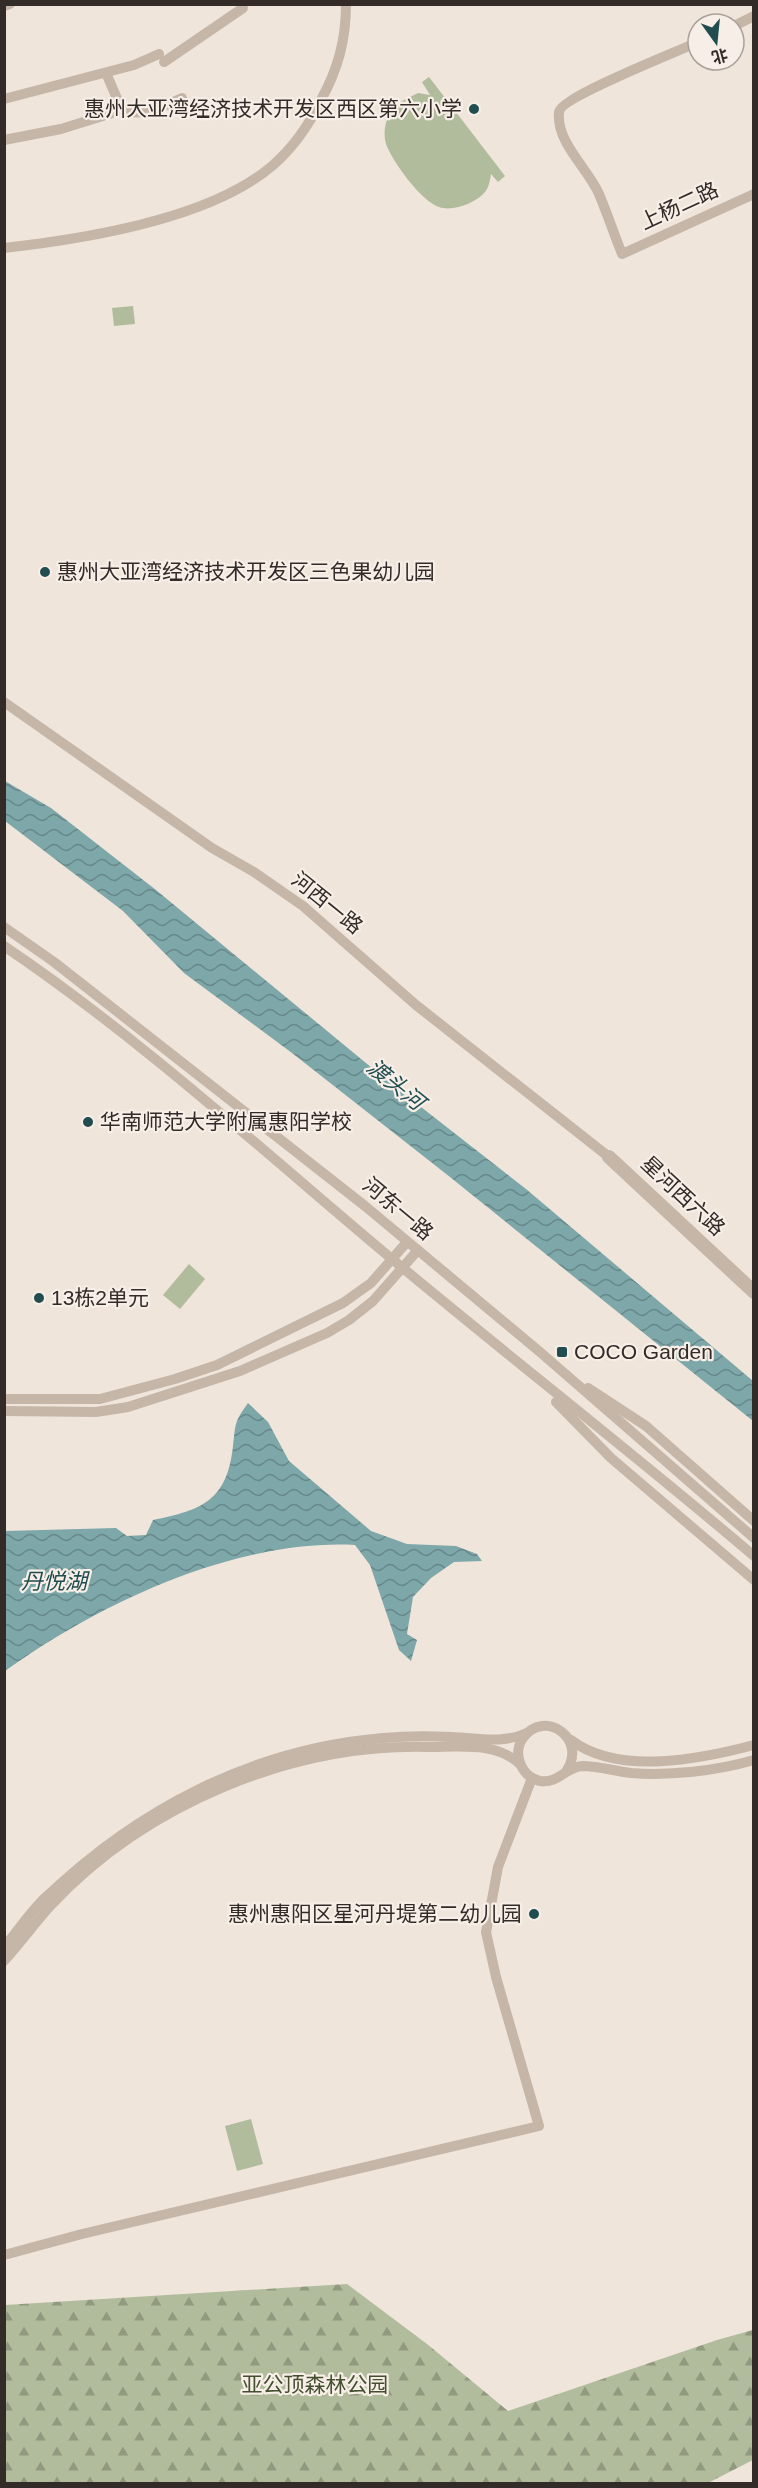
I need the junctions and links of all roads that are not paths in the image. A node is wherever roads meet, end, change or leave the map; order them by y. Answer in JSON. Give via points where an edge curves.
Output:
{"nodes":[{"id":1,"x":9,"y":4,"type":"edge"},
{"id":2,"x":346,"y":4,"type":"edge"},
{"id":3,"x":4,"y":6,"type":"edge"},
{"id":4,"x":243,"y":8,"type":"dead end"},
{"id":5,"x":686,"y":47,"type":"edge"},
{"id":6,"x":106,"y":73,"type":"junction"},
{"id":7,"x":182,"y":98,"type":"dead end"},
{"id":8,"x":4,"y":99,"type":"edge"},
{"id":9,"x":123,"y":110,"type":"junction"},
{"id":10,"x":4,"y":140,"type":"edge"},
{"id":11,"x":753,"y":194,"type":"edge"},
{"id":12,"x":4,"y":248,"type":"edge"},
{"id":13,"x":4,"y":702,"type":"edge"},
{"id":14,"x":4,"y":927,"type":"edge"},
{"id":15,"x":4,"y":946,"type":"edge"},
{"id":16,"x":609,"y":1156,"type":"joint"},
{"id":17,"x":407,"y":1242,"type":"junction"},
{"id":18,"x":418,"y":1250,"type":"junction"},
{"id":19,"x":392,"y":1259,"type":"junction"},
{"id":20,"x":403,"y":1268,"type":"junction"},
{"id":21,"x":753,"y":1292,"type":"edge"},
{"id":22,"x":556,"y":1366,"type":"junction"},
{"id":23,"x":526,"y":1372,"type":"junction"},
{"id":24,"x":4,"y":1399,"type":"edge"},
{"id":25,"x":4,"y":1411,"type":"edge"},
{"id":26,"x":753,"y":1521,"type":"edge"},
{"id":27,"x":753,"y":1538,"type":"edge"},
{"id":28,"x":753,"y":1556,"type":"edge"},
{"id":29,"x":753,"y":1580,"type":"edge"},
{"id":30,"x":527,"y":1733,"type":"junction"},
{"id":31,"x":570,"y":1739,"type":"junction"},
{"id":32,"x":753,"y":1745,"type":"edge"},
{"id":33,"x":753,"y":1760,"type":"edge"},
{"id":34,"x":520,"y":1764,"type":"junction"},
{"id":35,"x":566,"y":1773,"type":"junction"},
{"id":36,"x":532,"y":1778,"type":"junction"},
{"id":37,"x":4,"y":1947,"type":"edge"},
{"id":38,"x":4,"y":1961,"type":"edge"},
{"id":39,"x":4,"y":2255,"type":"edge"}],
"edges":[{"from":1,"to":3,"type":"street"},
{"from":2,"to":12,"type":"street","via":[[343,48],[317,108],[290,148],[249,183],[173,215],[77,238]]},
{"from":4,"to":6,"type":"street","via":[[161,58]]},
{"from":5,"to":11,"type":"street","name":"上杨二路","via":[[587,90],[562,105],[559,111],[571,152],[598,192],[622,254]]},
{"from":6,"to":8,"type":"street"},
{"from":6,"to":9,"type":"street"},
{"from":7,"to":9,"type":"street","via":[[146,112]]},
{"from":9,"to":10,"type":"street","via":[[61,129]]},
{"from":13,"to":16,"type":"street","name":"河西一路","via":[[212,848],[303,906],[416,1005]]},
{"from":14,"to":17,"type":"street","name":"河东一路","via":[[82,984]]},
{"from":15,"to":19,"type":"street","name":"河东一路","via":[[199,1093]]},
{"from":16,"to":21,"type":"street","name":"星河西六路"},
{"from":17,"to":18,"type":"street","name":"河东一路"},
{"from":17,"to":19,"type":"street"},
{"from":18,"to":20,"type":"street"},
{"from":18,"to":22,"type":"street","name":"河东一路"},
{"from":19,"to":20,"type":"street","name":"河东一路"},
{"from":19,"to":24,"type":"street","via":[[371,1283],[343,1303],[217,1365],[100,1399]]},
{"from":20,"to":23,"type":"street","name":"河东一路"},
{"from":20,"to":25,"type":"street","via":[[349,1320],[240,1371],[128,1407],[96,1412]]},
{"from":22,"to":26,"type":"street","via":[[646,1426]]},
{"from":22,"to":27,"type":"street","name":"河东一路"},
{"from":23,"to":28,"type":"street","name":"河东一路"},
{"from":23,"to":29,"type":"street","via":[[611,1458]]},
{"from":30,"to":31,"type":"street","via":[[547,1726],[564,1732]]},
{"from":30,"to":34,"type":"street","via":[[519,1746]]},
{"from":30,"to":37,"type":"street","via":[[503,1740],[399,1736],[368,1739],[303,1751],[221,1777],[162,1806],[90,1858],[43,1900]]},
{"from":31,"to":32,"type":"street","via":[[596,1754],[652,1760],[697,1758]]},
{"from":31,"to":35,"type":"street","via":[[573,1757]]},
{"from":33,"to":35,"type":"street","via":[[658,1773],[586,1766],[573,1767]]},
{"from":34,"to":36,"type":"street"},
{"from":34,"to":38,"type":"street","via":[[499,1750],[411,1746],[348,1751],[261,1772],[161,1819],[130,1839],[52,1905]]},
{"from":35,"to":36,"type":"street","via":[[549,1781]]},
{"from":36,"to":39,"type":"street","via":[[498,1867],[486,1932],[540,2126]]}]}
